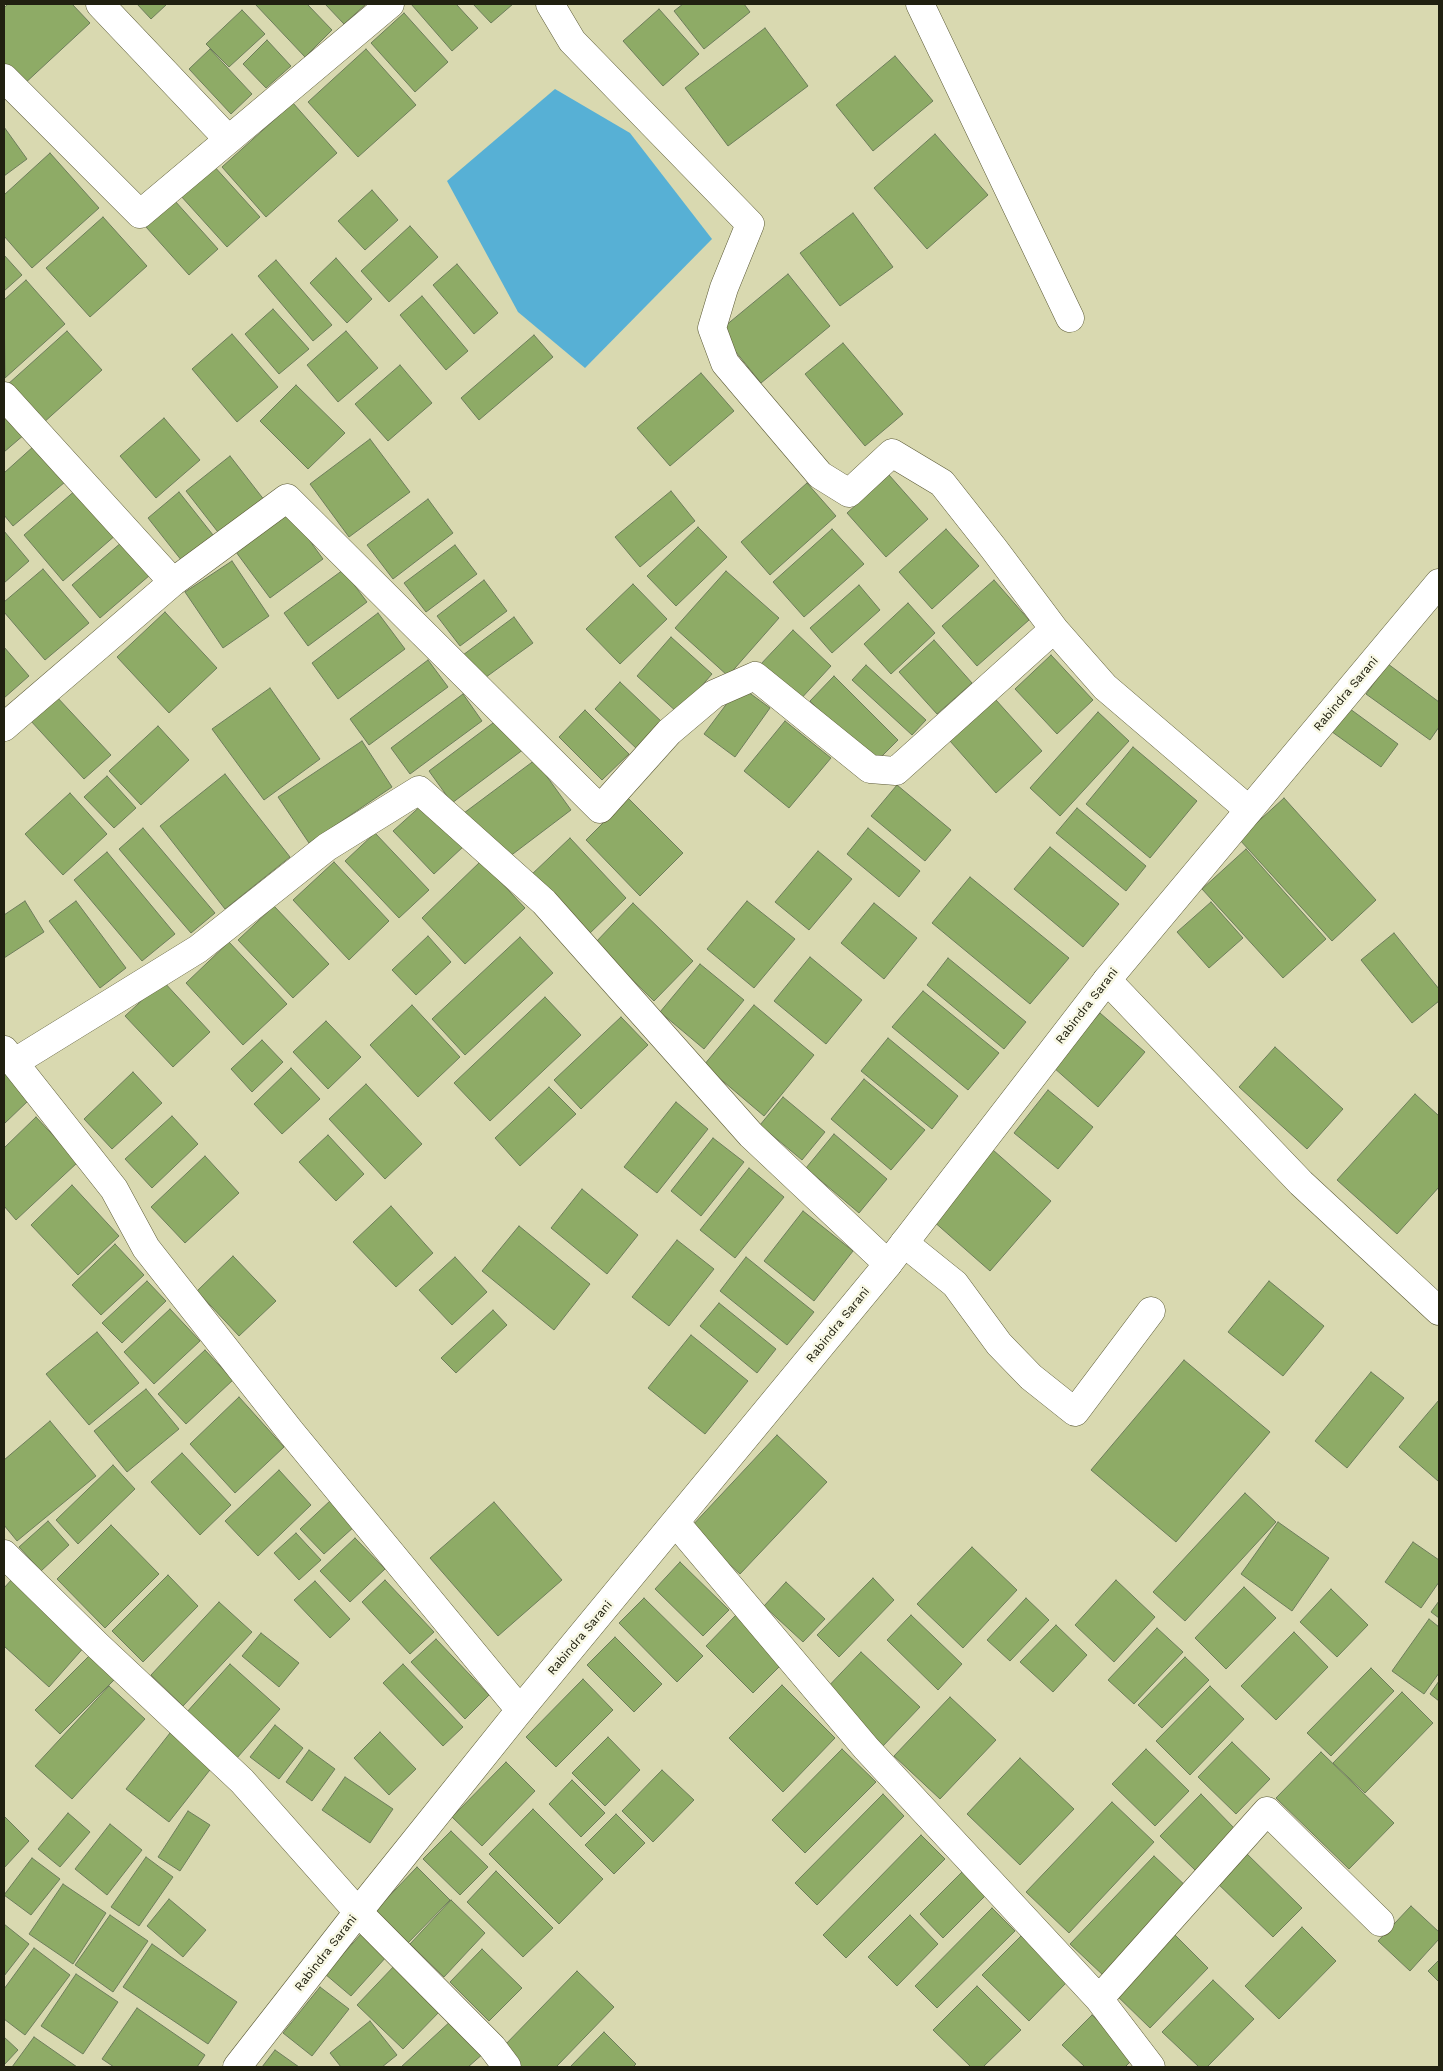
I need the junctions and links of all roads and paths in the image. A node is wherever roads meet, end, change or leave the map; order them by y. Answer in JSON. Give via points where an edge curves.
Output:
{"nodes":[{"id":1,"x":100,"y":4,"type":"edge"},
{"id":2,"x":390,"y":4,"type":"edge"},
{"id":3,"x":550,"y":4,"type":"edge"},
{"id":4,"x":920,"y":4,"type":"edge"},
{"id":5,"x":4,"y":78,"type":"edge"},
{"id":6,"x":228,"y":140,"type":"junction"},
{"id":7,"x":1070,"y":318,"type":"dead end"},
{"id":8,"x":4,"y":396,"type":"edge"},
{"id":9,"x":173,"y":582,"type":"junction"},
{"id":10,"x":1439,"y":583,"type":"edge"},
{"id":11,"x":1054,"y":629,"type":"junction"},
{"id":12,"x":4,"y":728,"type":"edge"},
{"id":13,"x":1249,"y":810,"type":"junction"},
{"id":14,"x":1107,"y":980,"type":"junction"},
{"id":15,"x":10,"y":1056,"type":"edge"},
{"id":16,"x":904,"y":1243,"type":"junction"},
{"id":17,"x":888,"y":1264,"type":"junction"},
{"id":18,"x":1151,"y":1311,"type":"dead end"},
{"id":19,"x":1439,"y":1311,"type":"edge"},
{"id":20,"x":676,"y":1523,"type":"junction"},
{"id":21,"x":4,"y":1554,"type":"edge"},
{"id":22,"x":520,"y":1710,"type":"junction"},
{"id":23,"x":358,"y":1912,"type":"junction"},
{"id":24,"x":1380,"y":1922,"type":"dead end"},
{"id":25,"x":1099,"y":1999,"type":"junction"},
{"id":26,"x":237,"y":2067,"type":"edge"},
{"id":27,"x":507,"y":2067,"type":"edge"},
{"id":28,"x":1151,"y":2067,"type":"edge"}],
"edges":[{"from":1,"to":6,"type":"street"},
{"from":2,"to":6,"type":"street"},
{"from":3,"to":11,"type":"street","via":[[572,41],[750,224],[712,328],[725,363],[820,476],[849,493],[892,452],[942,483]]},
{"from":4,"to":7,"type":"street"},
{"from":5,"to":6,"type":"street","via":[[140,214]]},
{"from":8,"to":9,"type":"street"},
{"from":9,"to":11,"type":"street","via":[[287,498],[600,809],[669,732],[714,694],[755,676],[870,769],[896,772]]},
{"from":9,"to":12,"type":"street"},
{"from":10,"to":13,"type":"street","name":"Rabindra Sarani"},
{"from":11,"to":13,"type":"street","via":[[1105,687]]},
{"from":13,"to":14,"type":"street","name":"Rabindra Sarani"},
{"from":14,"to":16,"type":"street","name":"Rabindra Sarani"},
{"from":14,"to":19,"type":"street","via":[[1301,1183]]},
{"from":15,"to":17,"type":"street","via":[[198,949],[327,846],[419,790],[544,902],[751,1135]]},
{"from":15,"to":22,"type":"street","via":[[114,1189],[146,1248],[290,1431]]},
{"from":16,"to":17,"type":"street","name":"Rabindra Sarani"},
{"from":16,"to":18,"type":"street","via":[[955,1284],[999,1344],[1031,1377],[1075,1412]]},
{"from":17,"to":20,"type":"street","name":"Rabindra Sarani"},
{"from":20,"to":22,"type":"street","name":"Rabindra Sarani"},
{"from":20,"to":25,"type":"street","via":[[866,1748]]},
{"from":21,"to":23,"type":"street","via":[[242,1781]]},
{"from":22,"to":23,"type":"street","name":"Rabindra Sarani"},
{"from":23,"to":26,"type":"street","name":"Rabindra Sarani"},
{"from":23,"to":27,"type":"street","via":[[492,2047]]},
{"from":24,"to":25,"type":"street","via":[[1267,1811]]},
{"from":25,"to":28,"type":"street"}]}
